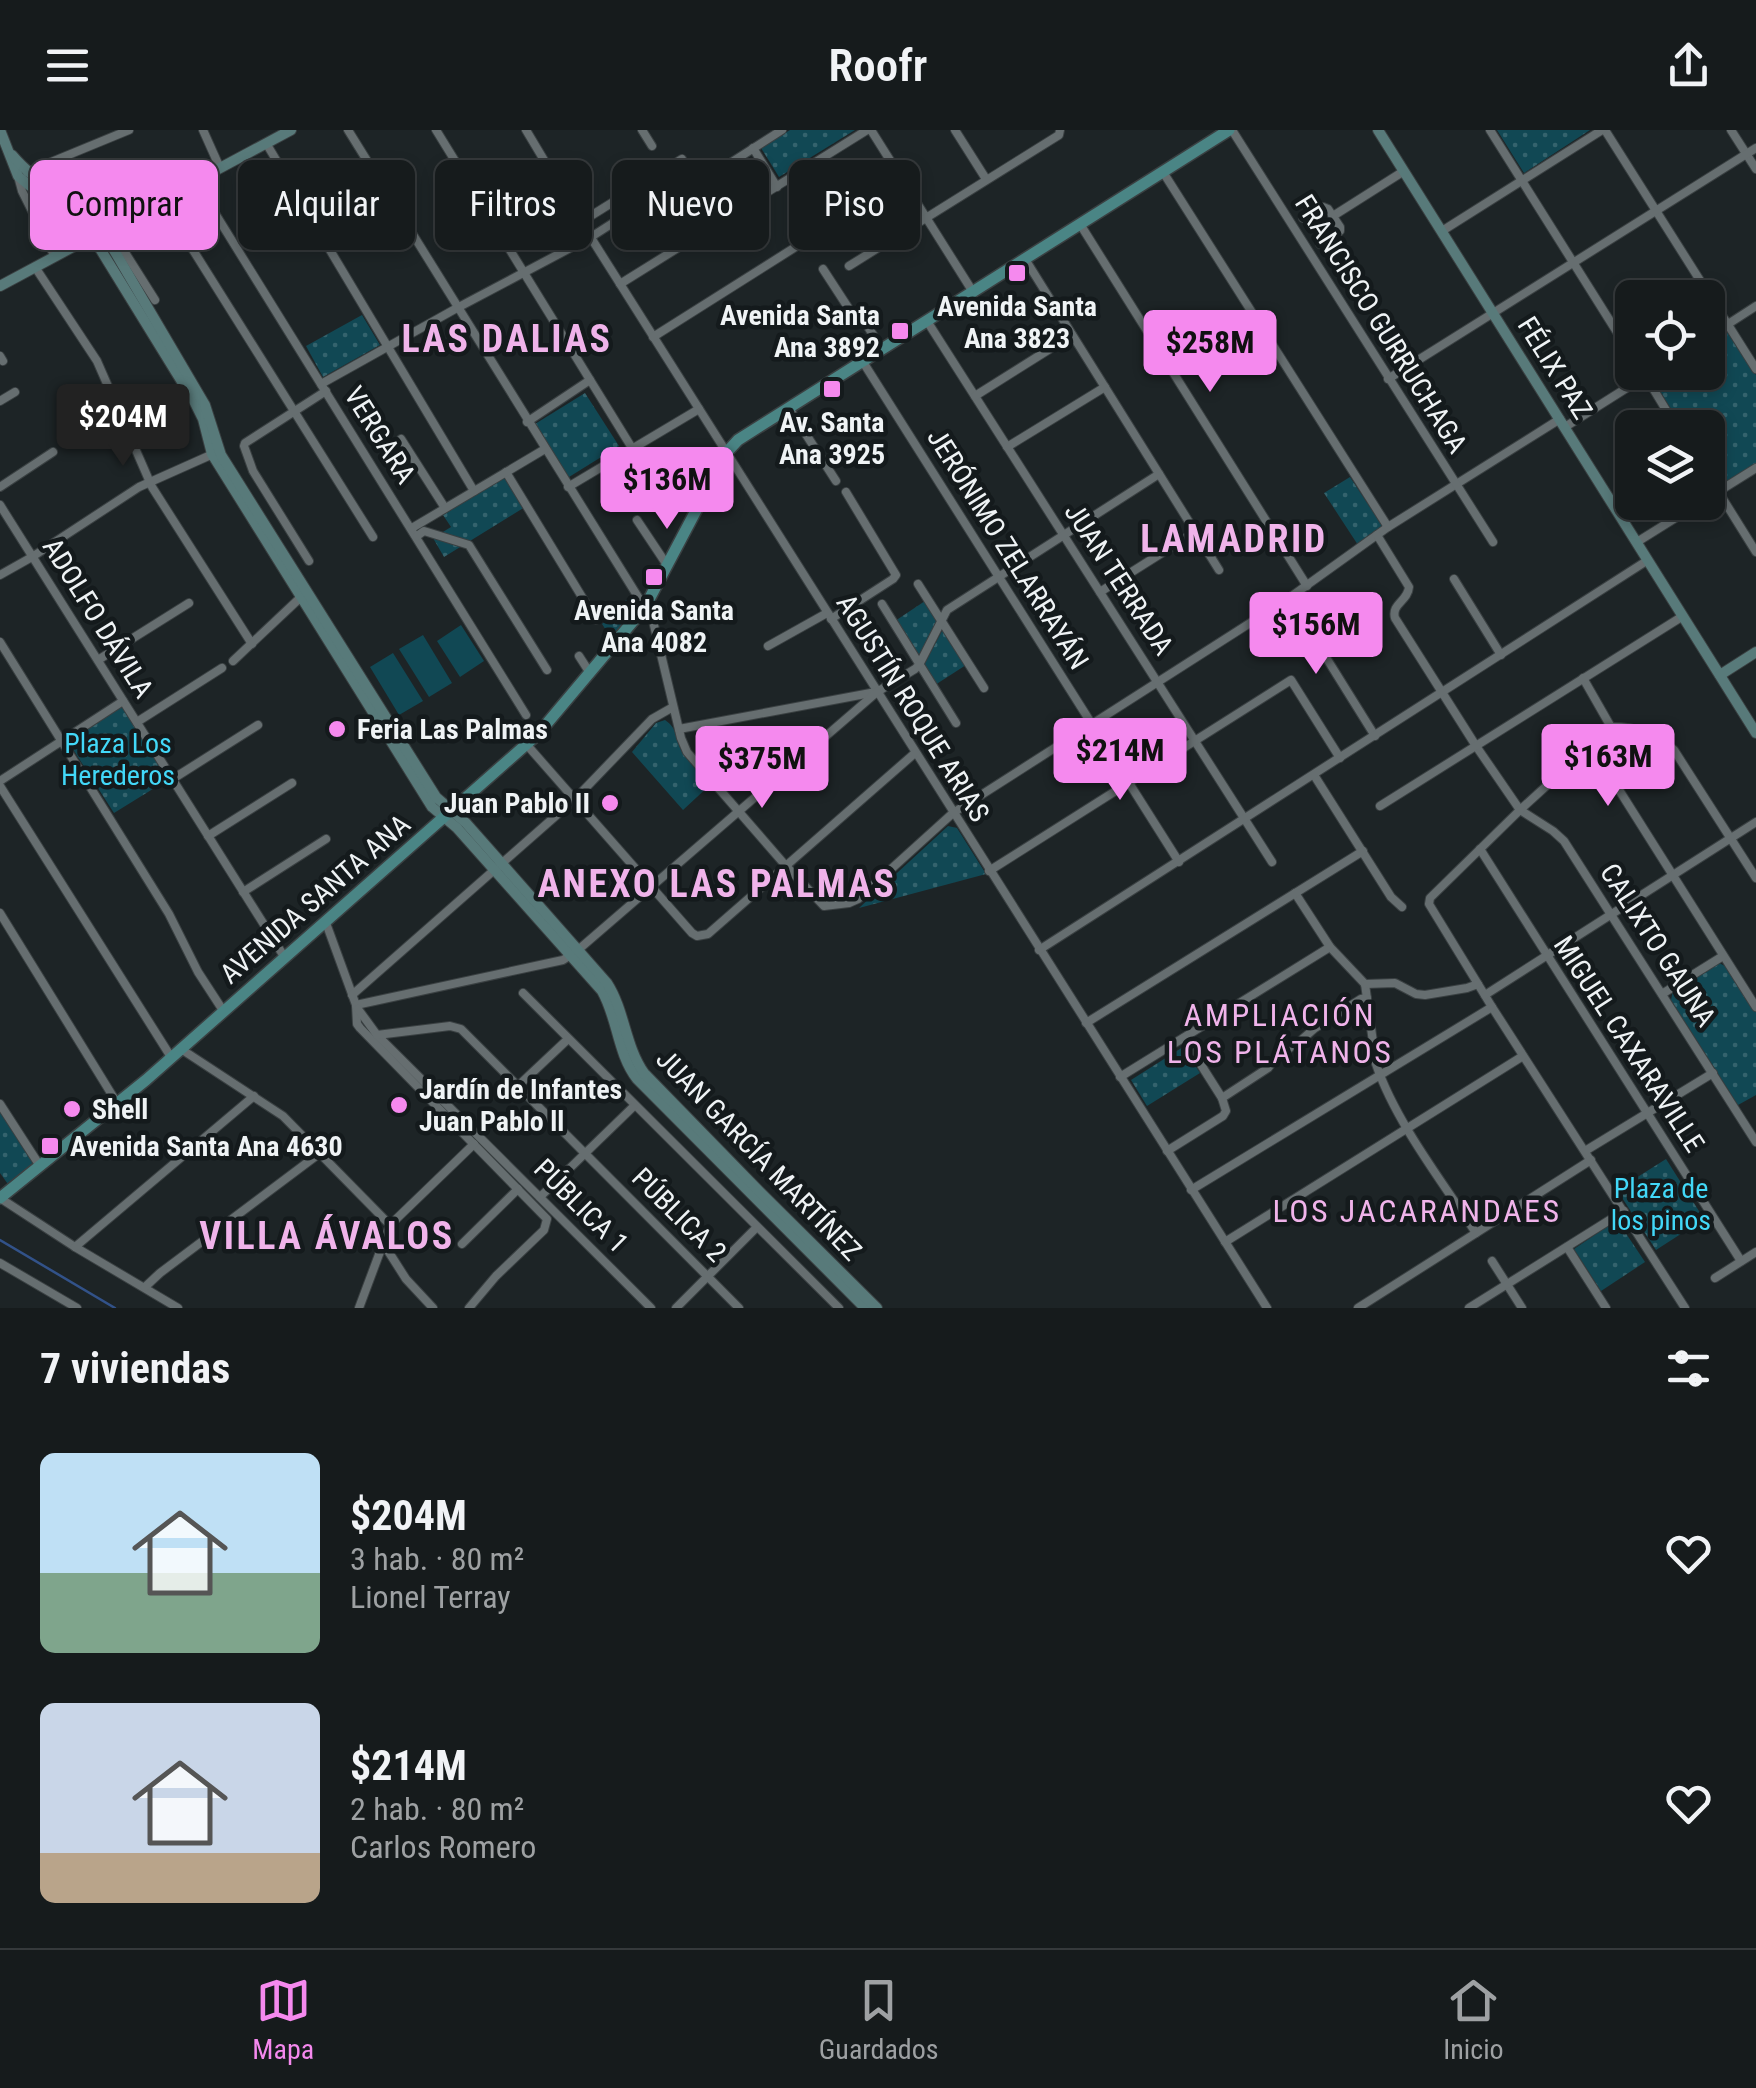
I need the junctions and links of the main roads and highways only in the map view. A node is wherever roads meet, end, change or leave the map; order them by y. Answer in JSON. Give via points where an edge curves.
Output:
{"nodes":[{"id":1,"x":0,"y":130,"type":"edge"},
{"id":2,"x":291,"y":130,"type":"edge"},
{"id":3,"x":1230,"y":130,"type":"edge"},
{"id":4,"x":1378,"y":130,"type":"edge"},
{"id":5,"x":218,"y":169,"type":"edge"},
{"id":6,"x":30,"y":179,"type":"edge"},
{"id":7,"x":67,"y":250,"type":"edge"},
{"id":8,"x":111,"y":250,"type":"edge"},
{"id":9,"x":0,"y":286,"type":"edge"},
{"id":10,"x":215,"y":452,"type":"junction"},
{"id":11,"x":1756,"y":652,"type":"edge"},
{"id":12,"x":1720,"y":675,"type":"junction"},
{"id":13,"x":1756,"y":733,"type":"edge"},
{"id":14,"x":448,"y":815,"type":"junction"},
{"id":15,"x":575,"y":953,"type":"junction"},
{"id":16,"x":0,"y":1198,"type":"edge"},
{"id":17,"x":865,"y":1308,"type":"edge"},
{"id":18,"x":877,"y":1308,"type":"edge"}],
"edges":[{"from":1,"to":6,"type":"main road","name":"JUAN GARCÍA MARTÍNEZ"},
{"from":2,"to":5,"type":"main road"},
{"from":3,"to":14,"type":"main road","name":"AVENIDA SANTA ANA","via":[[738,440],[645,608],[527,745]]},
{"from":4,"to":12,"type":"main road","name":"FÉLIX PAZ"},
{"from":7,"to":9,"type":"main road"},
{"from":8,"to":10,"type":"main road","name":"JUAN GARCÍA MARTÍNEZ"},
{"from":10,"to":14,"type":"main road","name":"JUAN GARCÍA MARTÍNEZ"},
{"from":10,"to":14,"type":"main road","name":"JUAN GARCÍA MARTÍNEZ","via":[[432,807]]},
{"from":11,"to":12,"type":"main road"},
{"from":12,"to":13,"type":"main road","name":"FÉLIX PAZ"},
{"from":14,"to":15,"type":"main road","name":"JUAN GARCÍA MARTÍNEZ","via":[[466,823]]},
{"from":14,"to":16,"type":"main road","name":"AVENIDA SANTA ANA"},
{"from":15,"to":17,"type":"main road","name":"JUAN GARCÍA MARTÍNEZ","via":[[606,999],[637,1079]]},
{"from":15,"to":18,"type":"main road","name":"JUAN GARCÍA MARTÍNEZ","via":[[613,993],[644,1073]]}]}
